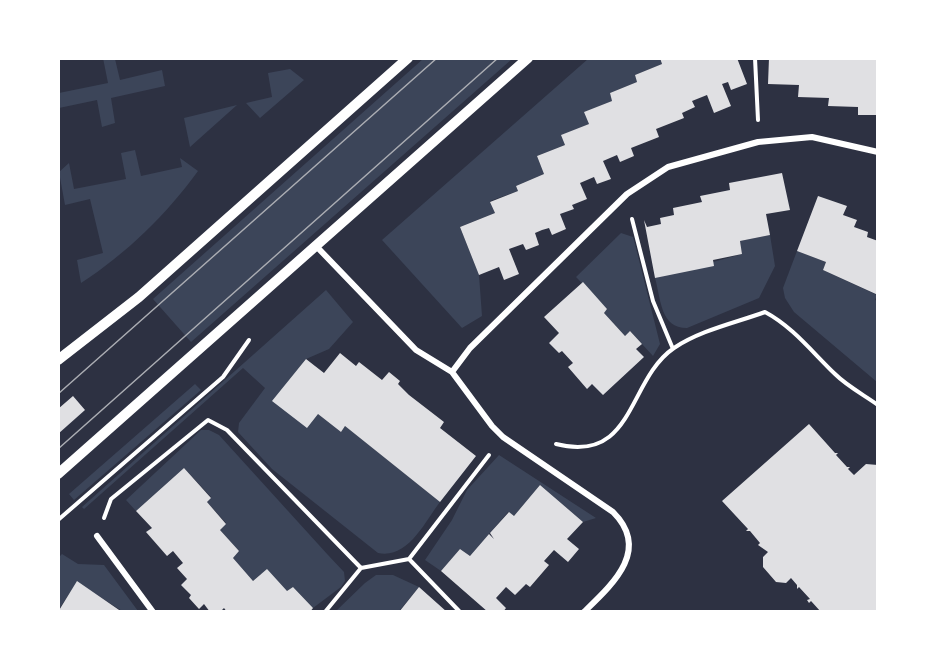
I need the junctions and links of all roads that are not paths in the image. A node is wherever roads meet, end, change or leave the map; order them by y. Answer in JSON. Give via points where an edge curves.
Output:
{"nodes":[{"id":1,"x":408,"y":58,"type":"edge"},
{"id":2,"x":528,"y":58,"type":"edge"},
{"id":3,"x":878,"y":152,"type":"edge"},
{"id":4,"x":317,"y":247,"type":"junction"},
{"id":5,"x":58,"y":360,"type":"edge"},
{"id":6,"x":452,"y":372,"type":"junction"},
{"id":7,"x":58,"y":474,"type":"edge"},
{"id":8,"x":97,"y":536,"type":"road end"},
{"id":9,"x":153,"y":612,"type":"edge"},
{"id":10,"x":584,"y":612,"type":"edge"}],
"edges":[{"from":1,"to":5,"type":"street","via":[[139,297]]},
{"from":2,"to":4,"type":"street"},
{"from":3,"to":6,"type":"street","via":[[812,137],[758,142],[668,167],[627,195],[470,348]]},
{"from":4,"to":6,"type":"street","via":[[416,350]]},
{"from":4,"to":7,"type":"street"},
{"from":6,"to":10,"type":"street","via":[[503,437],[624,523],[630,540],[622,569]]},
{"from":8,"to":9,"type":"street"}]}
